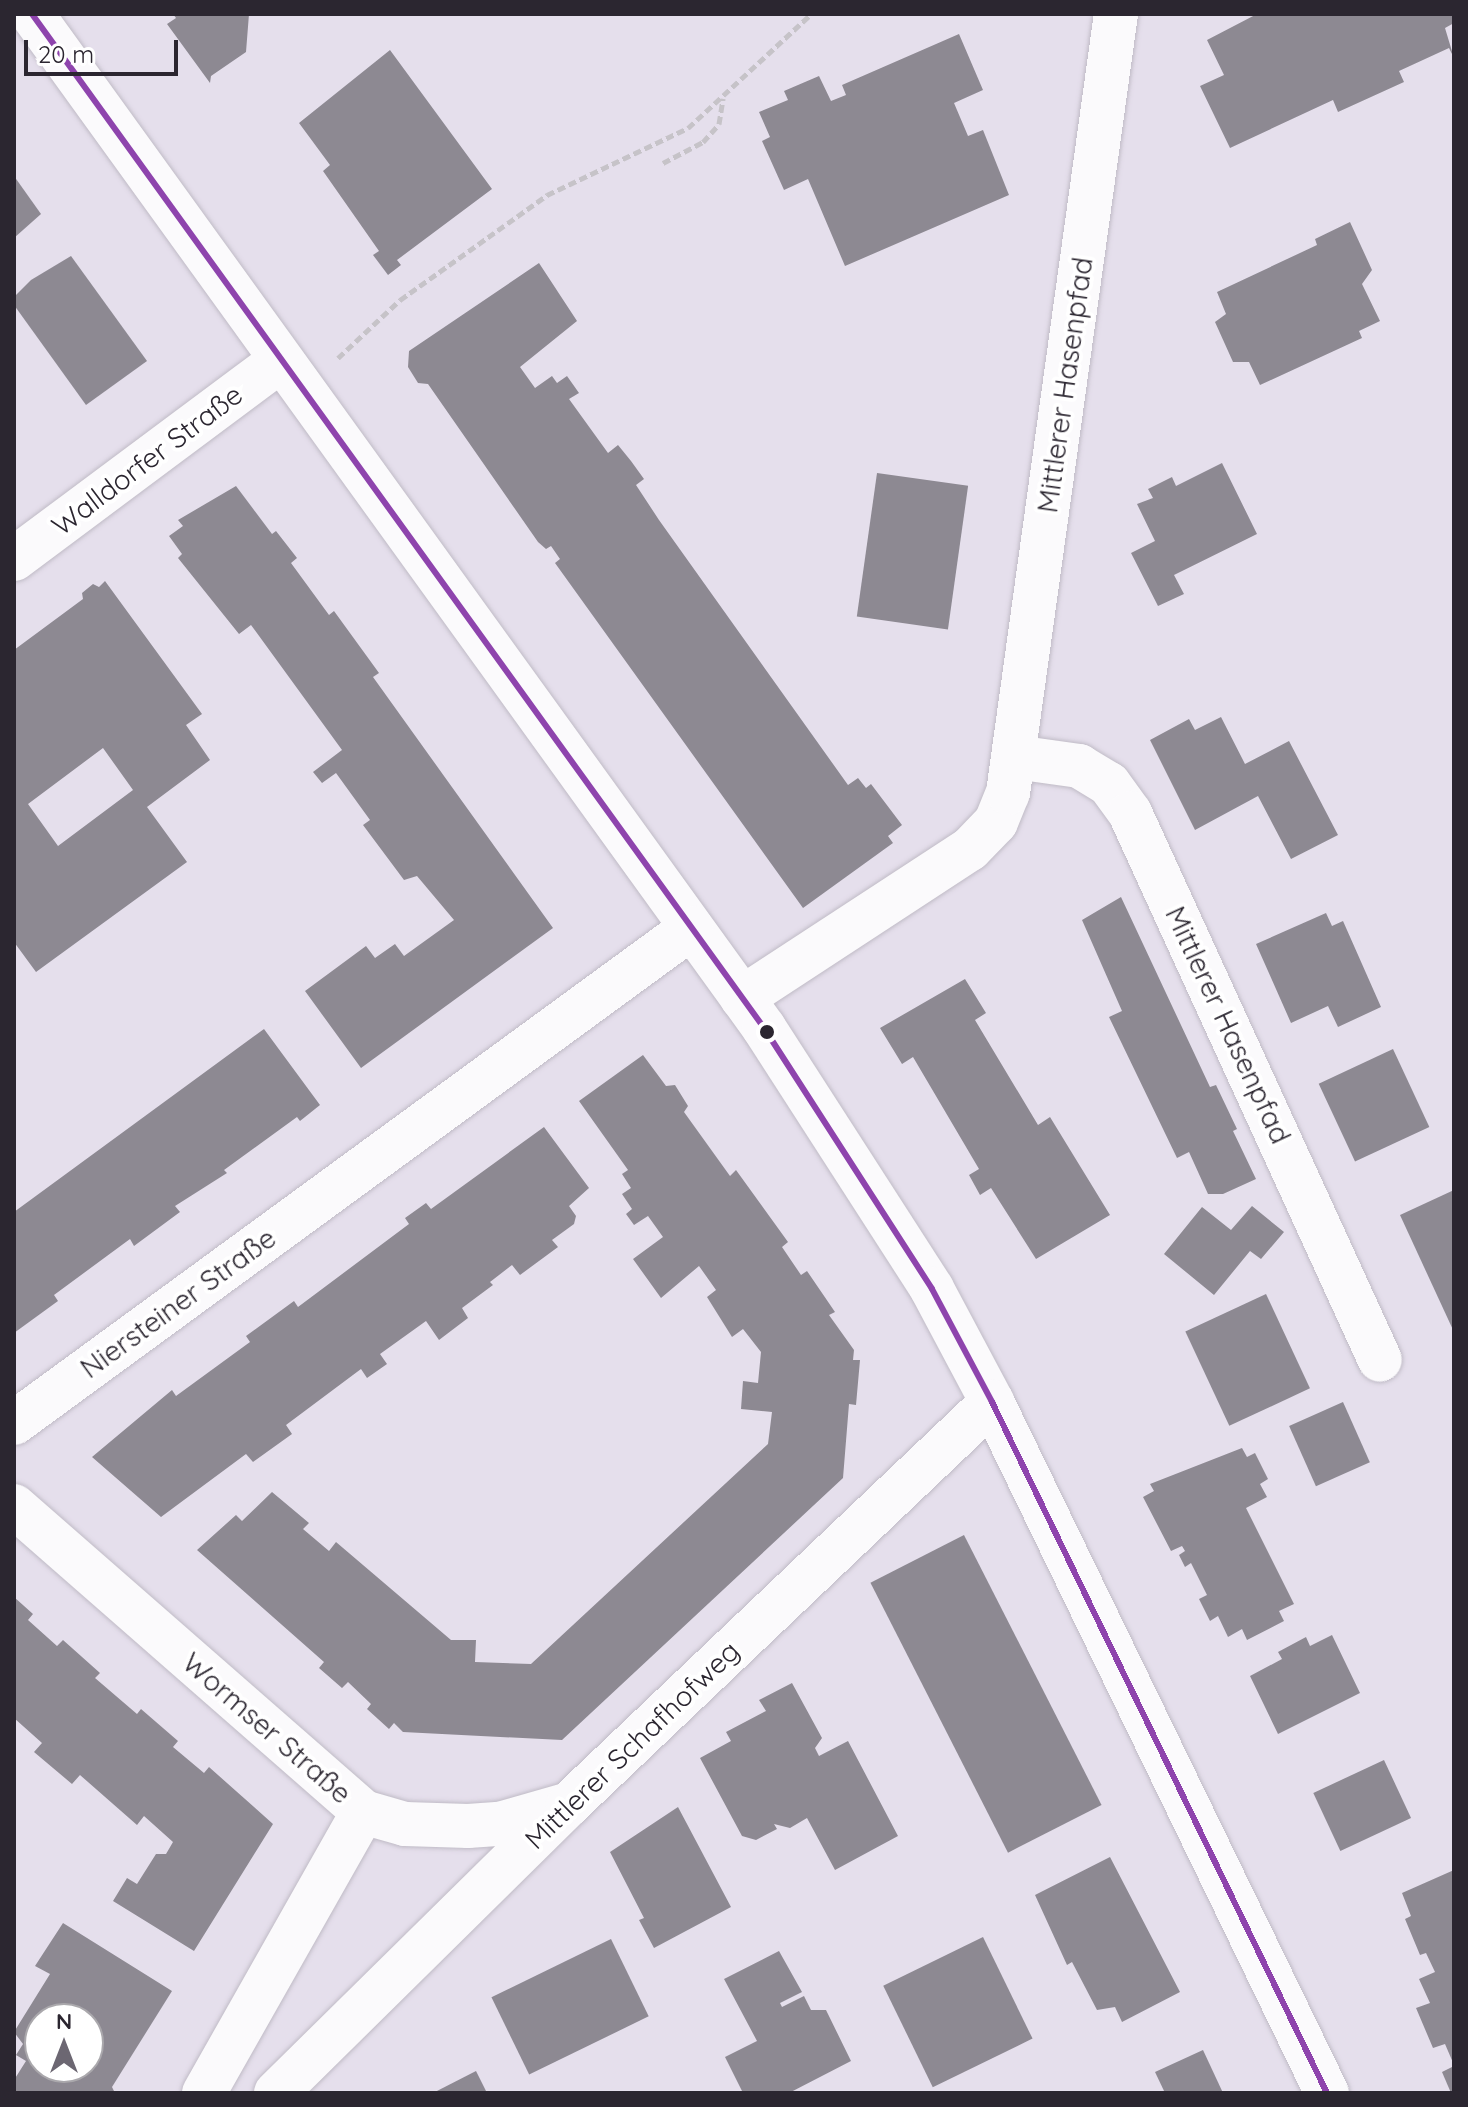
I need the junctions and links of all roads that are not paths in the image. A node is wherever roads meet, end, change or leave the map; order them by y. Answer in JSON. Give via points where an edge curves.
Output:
{"nodes":[{"id":1,"x":32,"y":14,"type":"edge"},
{"id":2,"x":1116,"y":14,"type":"edge"},
{"id":3,"x":292,"y":377,"type":"junction"},
{"id":4,"x":14,"y":559,"type":"edge"},
{"id":5,"x":1015,"y":757,"type":"junction"},
{"id":6,"x":691,"y":928,"type":"junction"},
{"id":7,"x":742,"y":998,"type":"junction"},
{"id":8,"x":1380,"y":1360,"type":"dead end"},
{"id":9,"x":992,"y":1402,"type":"junction"},
{"id":10,"x":14,"y":1423,"type":"edge"},
{"id":11,"x":14,"y":1506,"type":"edge"},
{"id":12,"x":568,"y":1805,"type":"junction"},
{"id":13,"x":363,"y":1812,"type":"junction"},
{"id":14,"x":204,"y":2093,"type":"edge"},
{"id":15,"x":276,"y":2093,"type":"edge"},
{"id":16,"x":1327,"y":2093,"type":"edge"}],
"edges":[{"from":1,"to":3,"type":"street"},
{"from":2,"to":5,"type":"street","name":"Mittlerer Hasenpfad"},
{"from":3,"to":4,"type":"street","name":"Walldorfer Straße"},
{"from":3,"to":6,"type":"street"},
{"from":5,"to":7,"type":"street","name":"Mittlerer Hasenpfad","via":[[996,822],[970,849]]},
{"from":5,"to":8,"type":"street","name":"Mittlerer Hasenpfad","via":[[1079,766],[1109,784],[1130,813]]},
{"from":6,"to":7,"type":"street"},
{"from":6,"to":10,"type":"street","name":"Niersteiner Straße"},
{"from":7,"to":9,"type":"street","via":[[932,1289]]},
{"from":9,"to":12,"type":"street","name":"Mittlerer Schafhofweg"},
{"from":9,"to":16,"type":"street"},
{"from":11,"to":13,"type":"street","name":"Wormser Straße"},
{"from":12,"to":13,"type":"street","name":"Wormser Straße","via":[[500,1824],[468,1826],[405,1824]]},
{"from":12,"to":15,"type":"street","name":"Mittlerer Schafhofweg"},
{"from":13,"to":14,"type":"street"}]}
